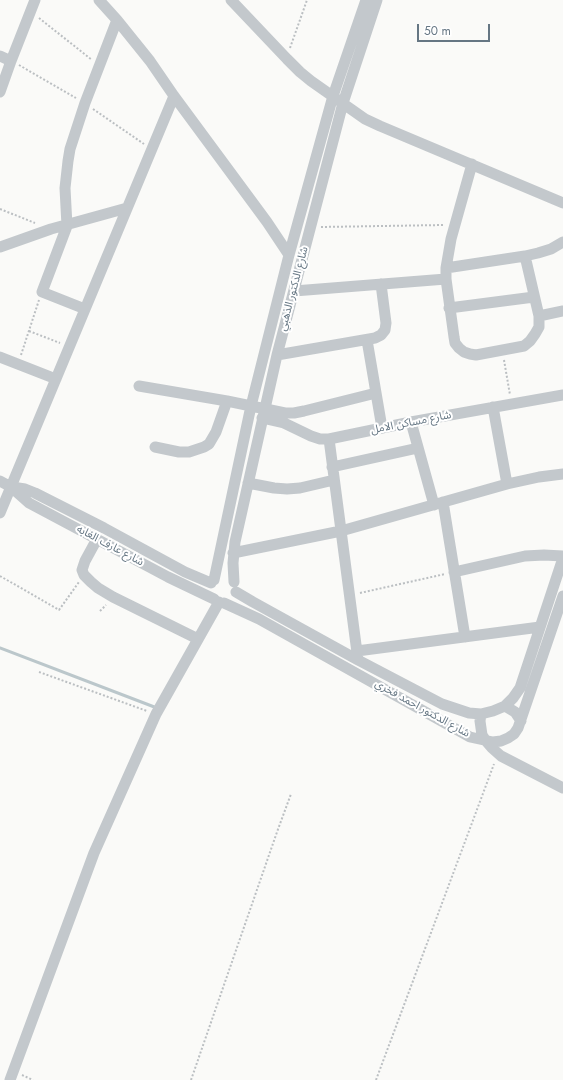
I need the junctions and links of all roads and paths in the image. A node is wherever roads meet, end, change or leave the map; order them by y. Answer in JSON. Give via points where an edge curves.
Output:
{"nodes":[{"id":1,"x":35,"y":0,"type":"edge"},
{"id":2,"x":99,"y":0,"type":"edge"},
{"id":3,"x":231,"y":0,"type":"edge"},
{"id":4,"x":307,"y":0,"type":"edge"},
{"id":5,"x":366,"y":0,"type":"edge"},
{"id":6,"x":377,"y":0,"type":"edge"},
{"id":7,"x":30,"y":11,"type":"junction"},
{"id":8,"x":117,"y":20,"type":"junction"},
{"id":9,"x":0,"y":56,"type":"edge"},
{"id":10,"x":287,"y":59,"type":"junction"},
{"id":11,"x":11,"y":61,"type":"junction"},
{"id":12,"x":99,"y":66,"type":"junction"},
{"id":13,"x":0,"y":92,"type":"edge"},
{"id":14,"x":174,"y":96,"type":"junction"},
{"id":15,"x":333,"y":96,"type":"junction"},
{"id":16,"x":343,"y":102,"type":"junction"},
{"id":17,"x":472,"y":164,"type":"junction"},
{"id":18,"x":563,"y":203,"type":"edge"},
{"id":19,"x":127,"y":208,"type":"junction"},
{"id":20,"x":0,"y":209,"type":"edge"},
{"id":21,"x":456,"y":225,"type":"junction"},
{"id":22,"x":67,"y":226,"type":"junction"},
{"id":23,"x":311,"y":227,"type":"junction"},
{"id":24,"x":52,"y":229,"type":"junction"},
{"id":25,"x":563,"y":242,"type":"edge"},
{"id":26,"x":0,"y":247,"type":"edge"},
{"id":27,"x":289,"y":255,"type":"junction"},
{"id":28,"x":525,"y":256,"type":"junction"},
{"id":29,"x":446,"y":273,"type":"junction"},
{"id":30,"x":382,"y":284,"type":"junction"},
{"id":31,"x":42,"y":292,"type":"junction"},
{"id":32,"x":294,"y":292,"type":"junction"},
{"id":33,"x":534,"y":297,"type":"junction"},
{"id":34,"x":449,"y":308,"type":"junction"},
{"id":35,"x":85,"y":309,"type":"junction"},
{"id":36,"x":563,"y":311,"type":"edge"},
{"id":37,"x":539,"y":316,"type":"junction"},
{"id":38,"x":29,"y":331,"type":"junction"},
{"id":39,"x":366,"y":340,"type":"junction"},
{"id":40,"x":69,"y":346,"type":"junction"},
{"id":41,"x":503,"y":350,"type":"junction"},
{"id":42,"x":277,"y":355,"type":"junction"},
{"id":43,"x":0,"y":357,"type":"edge"},
{"id":44,"x":18,"y":364,"type":"junction"},
{"id":45,"x":56,"y":379,"type":"junction"},
{"id":46,"x":139,"y":386,"type":"dead end"},
{"id":47,"x":376,"y":393,"type":"junction"},
{"id":48,"x":563,"y":395,"type":"edge"},
{"id":49,"x":227,"y":401,"type":"junction"},
{"id":50,"x":511,"y":404,"type":"junction"},
{"id":51,"x":251,"y":406,"type":"junction"},
{"id":52,"x":493,"y":408,"type":"junction"},
{"id":53,"x":263,"y":413,"type":"junction"},
{"id":54,"x":411,"y":422,"type":"junction"},
{"id":55,"x":382,"y":428,"type":"junction"},
{"id":56,"x":329,"y":439,"type":"junction"},
{"id":57,"x":155,"y":447,"type":"dead end"},
{"id":58,"x":418,"y":448,"type":"junction"},
{"id":59,"x":332,"y":467,"type":"junction"},
{"id":60,"x":563,"y":474,"type":"edge"},
{"id":61,"x":334,"y":480,"type":"junction"},
{"id":62,"x":0,"y":481,"type":"edge"},
{"id":63,"x":248,"y":483,"type":"junction"},
{"id":64,"x":507,"y":484,"type":"junction"},
{"id":65,"x":11,"y":487,"type":"junction"},
{"id":66,"x":438,"y":504,"type":"junction"},
{"id":67,"x":0,"y":513,"type":"edge"},
{"id":68,"x":341,"y":531,"type":"junction"},
{"id":69,"x":97,"y":539,"type":"junction"},
{"id":70,"x":233,"y":554,"type":"junction"},
{"id":71,"x":563,"y":557,"type":"edge"},
{"id":72,"x":454,"y":572,"type":"junction"},
{"id":73,"x":84,"y":575,"type":"junction"},
{"id":74,"x":0,"y":576,"type":"edge"},
{"id":75,"x":213,"y":582,"type":"junction"},
{"id":76,"x":235,"y":587,"type":"junction"},
{"id":77,"x":349,"y":595,"type":"junction"},
{"id":78,"x":563,"y":596,"type":"edge"},
{"id":79,"x":219,"y":601,"type":"junction"},
{"id":80,"x":540,"y":627,"type":"junction"},
{"id":81,"x":465,"y":637,"type":"junction"},
{"id":82,"x":198,"y":639,"type":"junction"},
{"id":83,"x":357,"y":656,"type":"junction"},
{"id":84,"x":39,"y":672,"type":"dead end"},
{"id":85,"x":505,"y":706,"type":"junction"},
{"id":86,"x":156,"y":714,"type":"junction"},
{"id":87,"x":481,"y":714,"type":"junction"},
{"id":88,"x":521,"y":721,"type":"junction"},
{"id":89,"x":486,"y":741,"type":"junction"},
{"id":90,"x":498,"y":753,"type":"junction"},
{"id":91,"x":563,"y":788,"type":"edge"},
{"id":92,"x":292,"y":794,"type":"dead end"},
{"id":93,"x":10,"y":1080,"type":"edge"},
{"id":94,"x":191,"y":1080,"type":"edge"},
{"id":95,"x":376,"y":1080,"type":"edge"}],
"edges":[{"from":1,"to":7,"type":"street"},
{"from":2,"to":8,"type":"street"},
{"from":3,"to":10,"type":"street"},
{"from":4,"to":10,"type":"path"},
{"from":5,"to":15,"type":"street","name":"شارع الدكتور الذهبي"},
{"from":6,"to":16,"type":"street","name":"شارع الدكتور الذهبي"},
{"from":7,"to":11,"type":"street"},
{"from":7,"to":12,"type":"path"},
{"from":8,"to":12,"type":"street"},
{"from":8,"to":14,"type":"street"},
{"from":9,"to":11,"type":"street"},
{"from":10,"to":15,"type":"street"},
{"from":11,"to":13,"type":"street"},
{"from":12,"to":22,"type":"street","via":[[68,161],[65,188]]},
{"from":14,"to":19,"type":"street"},
{"from":14,"to":27,"type":"street"},
{"from":15,"to":16,"type":"street"},
{"from":15,"to":27,"type":"street","name":"شارع الدكتور الذهبي"},
{"from":16,"to":17,"type":"street","via":[[365,119]]},
{"from":16,"to":23,"type":"street","name":"شارع الدكتور الذهبي"},
{"from":17,"to":18,"type":"street"},
{"from":17,"to":21,"type":"street"},
{"from":19,"to":22,"type":"street"},
{"from":19,"to":35,"type":"street"},
{"from":20,"to":24,"type":"path"},
{"from":21,"to":23,"type":"path"},
{"from":21,"to":29,"type":"street","via":[[451,239]]},
{"from":22,"to":24,"type":"street"},
{"from":22,"to":31,"type":"street"},
{"from":23,"to":32,"type":"street","name":"شارع الدكتور الذهبي"},
{"from":24,"to":26,"type":"street"},
{"from":25,"to":28,"type":"street","via":[[551,249]]},
{"from":27,"to":51,"type":"street","name":"شارع الدكتور الذهبي"},
{"from":28,"to":29,"type":"street"},
{"from":28,"to":33,"type":"street"},
{"from":29,"to":30,"type":"street"},
{"from":29,"to":34,"type":"street"},
{"from":30,"to":32,"type":"street"},
{"from":30,"to":39,"type":"street","via":[[385,330],[381,335]]},
{"from":31,"to":35,"type":"street"},
{"from":31,"to":38,"type":"path"},
{"from":32,"to":42,"type":"street","name":"شارع الدكتور الذهبي"},
{"from":33,"to":34,"type":"street"},
{"from":33,"to":37,"type":"street"},
{"from":34,"to":41,"type":"street","via":[[455,343],[464,352],[476,355]]},
{"from":35,"to":40,"type":"street"},
{"from":36,"to":37,"type":"street"},
{"from":37,"to":41,"type":"street","via":[[539,327],[530,341],[524,346]]},
{"from":38,"to":40,"type":"path"},
{"from":38,"to":44,"type":"path"},
{"from":39,"to":42,"type":"street"},
{"from":39,"to":47,"type":"street"},
{"from":40,"to":45,"type":"street"},
{"from":41,"to":50,"type":"path"},
{"from":42,"to":53,"type":"street","name":"شارع الدكتور الذهبي"},
{"from":43,"to":44,"type":"street"},
{"from":44,"to":45,"type":"street"},
{"from":45,"to":65,"type":"street"},
{"from":46,"to":49,"type":"street"},
{"from":47,"to":53,"type":"street","via":[[294,413]]},
{"from":47,"to":55,"type":"street"},
{"from":48,"to":50,"type":"street","name":"شارع مساكن الامل"},
{"from":49,"to":51,"type":"street"},
{"from":49,"to":57,"type":"street","via":[[209,444],[189,452]]},
{"from":50,"to":52,"type":"street","name":"شارع مساكن الامل"},
{"from":51,"to":53,"type":"street"},
{"from":51,"to":75,"type":"street","name":"شارع الدكتور الذهبي"},
{"from":52,"to":54,"type":"street","name":"شارع مساكن الامل"},
{"from":52,"to":64,"type":"street"},
{"from":53,"to":56,"type":"street","name":"شارع مساكن الامل","via":[[311,436]]},
{"from":53,"to":63,"type":"street","name":"شارع الدكتور الذهبي"},
{"from":54,"to":55,"type":"street","name":"شارع مساكن الامل"},
{"from":54,"to":58,"type":"street"},
{"from":55,"to":56,"type":"street","name":"شارع مساكن الامل"},
{"from":56,"to":59,"type":"street"},
{"from":58,"to":59,"type":"street"},
{"from":58,"to":66,"type":"street"},
{"from":59,"to":61,"type":"street"},
{"from":60,"to":64,"type":"street"},
{"from":61,"to":63,"type":"street","via":[[287,489]]},
{"from":61,"to":68,"type":"street"},
{"from":62,"to":65,"type":"street","name":"شارع عارف الغابه"},
{"from":63,"to":70,"type":"street","name":"شارع الدكتور الذهبي"},
{"from":64,"to":66,"type":"street"},
{"from":65,"to":67,"type":"street"},
{"from":65,"to":69,"type":"street","name":"شارع عارف الغابه","via":[[29,503]]},
{"from":65,"to":75,"type":"street","name":"شارع عارف الغابه","via":[[35,492],[185,572]]},
{"from":66,"to":68,"type":"street"},
{"from":66,"to":72,"type":"street"},
{"from":68,"to":70,"type":"street"},
{"from":68,"to":77,"type":"street"},
{"from":69,"to":73,"type":"street","via":[[83,566]]},
{"from":69,"to":79,"type":"street","name":"شارع عارف الغابه"},
{"from":70,"to":76,"type":"street","name":"شارع الدكتور الذهبي"},
{"from":71,"to":72,"type":"street","via":[[544,554],[525,556]]},
{"from":71,"to":80,"type":"street","name":"شارع الدكتور احمد فخري"},
{"from":72,"to":77,"type":"path"},
{"from":72,"to":81,"type":"street"},
{"from":73,"to":74,"type":"path","via":[[59,610]]},
{"from":73,"to":82,"type":"street","via":[[113,597]]},
{"from":75,"to":76,"type":"street","via":[[227,576],[231,578]]},
{"from":75,"to":79,"type":"street","via":[[211,594]]},
{"from":76,"to":79,"type":"street","via":[[234,597],[230,601]]},
{"from":76,"to":83,"type":"street","name":"شارع الدكتور احمد فخري","via":[[253,602]]},
{"from":77,"to":83,"type":"street"},
{"from":78,"to":88,"type":"street","name":"شارع الدكتور احمد فخري"},
{"from":79,"to":82,"type":"street"},
{"from":79,"to":89,"type":"street","name":"شارع الدكتور احمد فخري","via":[[259,619],[470,737]]},
{"from":80,"to":81,"type":"street"},
{"from":80,"to":85,"type":"street","name":"شارع الدكتور احمد فخري","via":[[520,688]]},
{"from":81,"to":83,"type":"street"},
{"from":82,"to":86,"type":"street"},
{"from":83,"to":87,"type":"street","name":"شارع الدكتور احمد فخري","via":[[442,704],[469,713]]},
{"from":84,"to":86,"type":"path"},
{"from":85,"to":87,"type":"street","name":"شارع الدكتور احمد فخري"},
{"from":85,"to":88,"type":"street","via":[[515,712]]},
{"from":86,"to":93,"type":"street","via":[[94,853]]},
{"from":87,"to":89,"type":"street","via":[[480,728]]},
{"from":88,"to":89,"type":"street","name":"شارع الدكتور احمد فخري","via":[[514,734],[508,738],[501,741]]},
{"from":89,"to":90,"type":"street"},
{"from":90,"to":91,"type":"street"},
{"from":90,"to":95,"type":"path"},
{"from":92,"to":94,"type":"path"}]}
